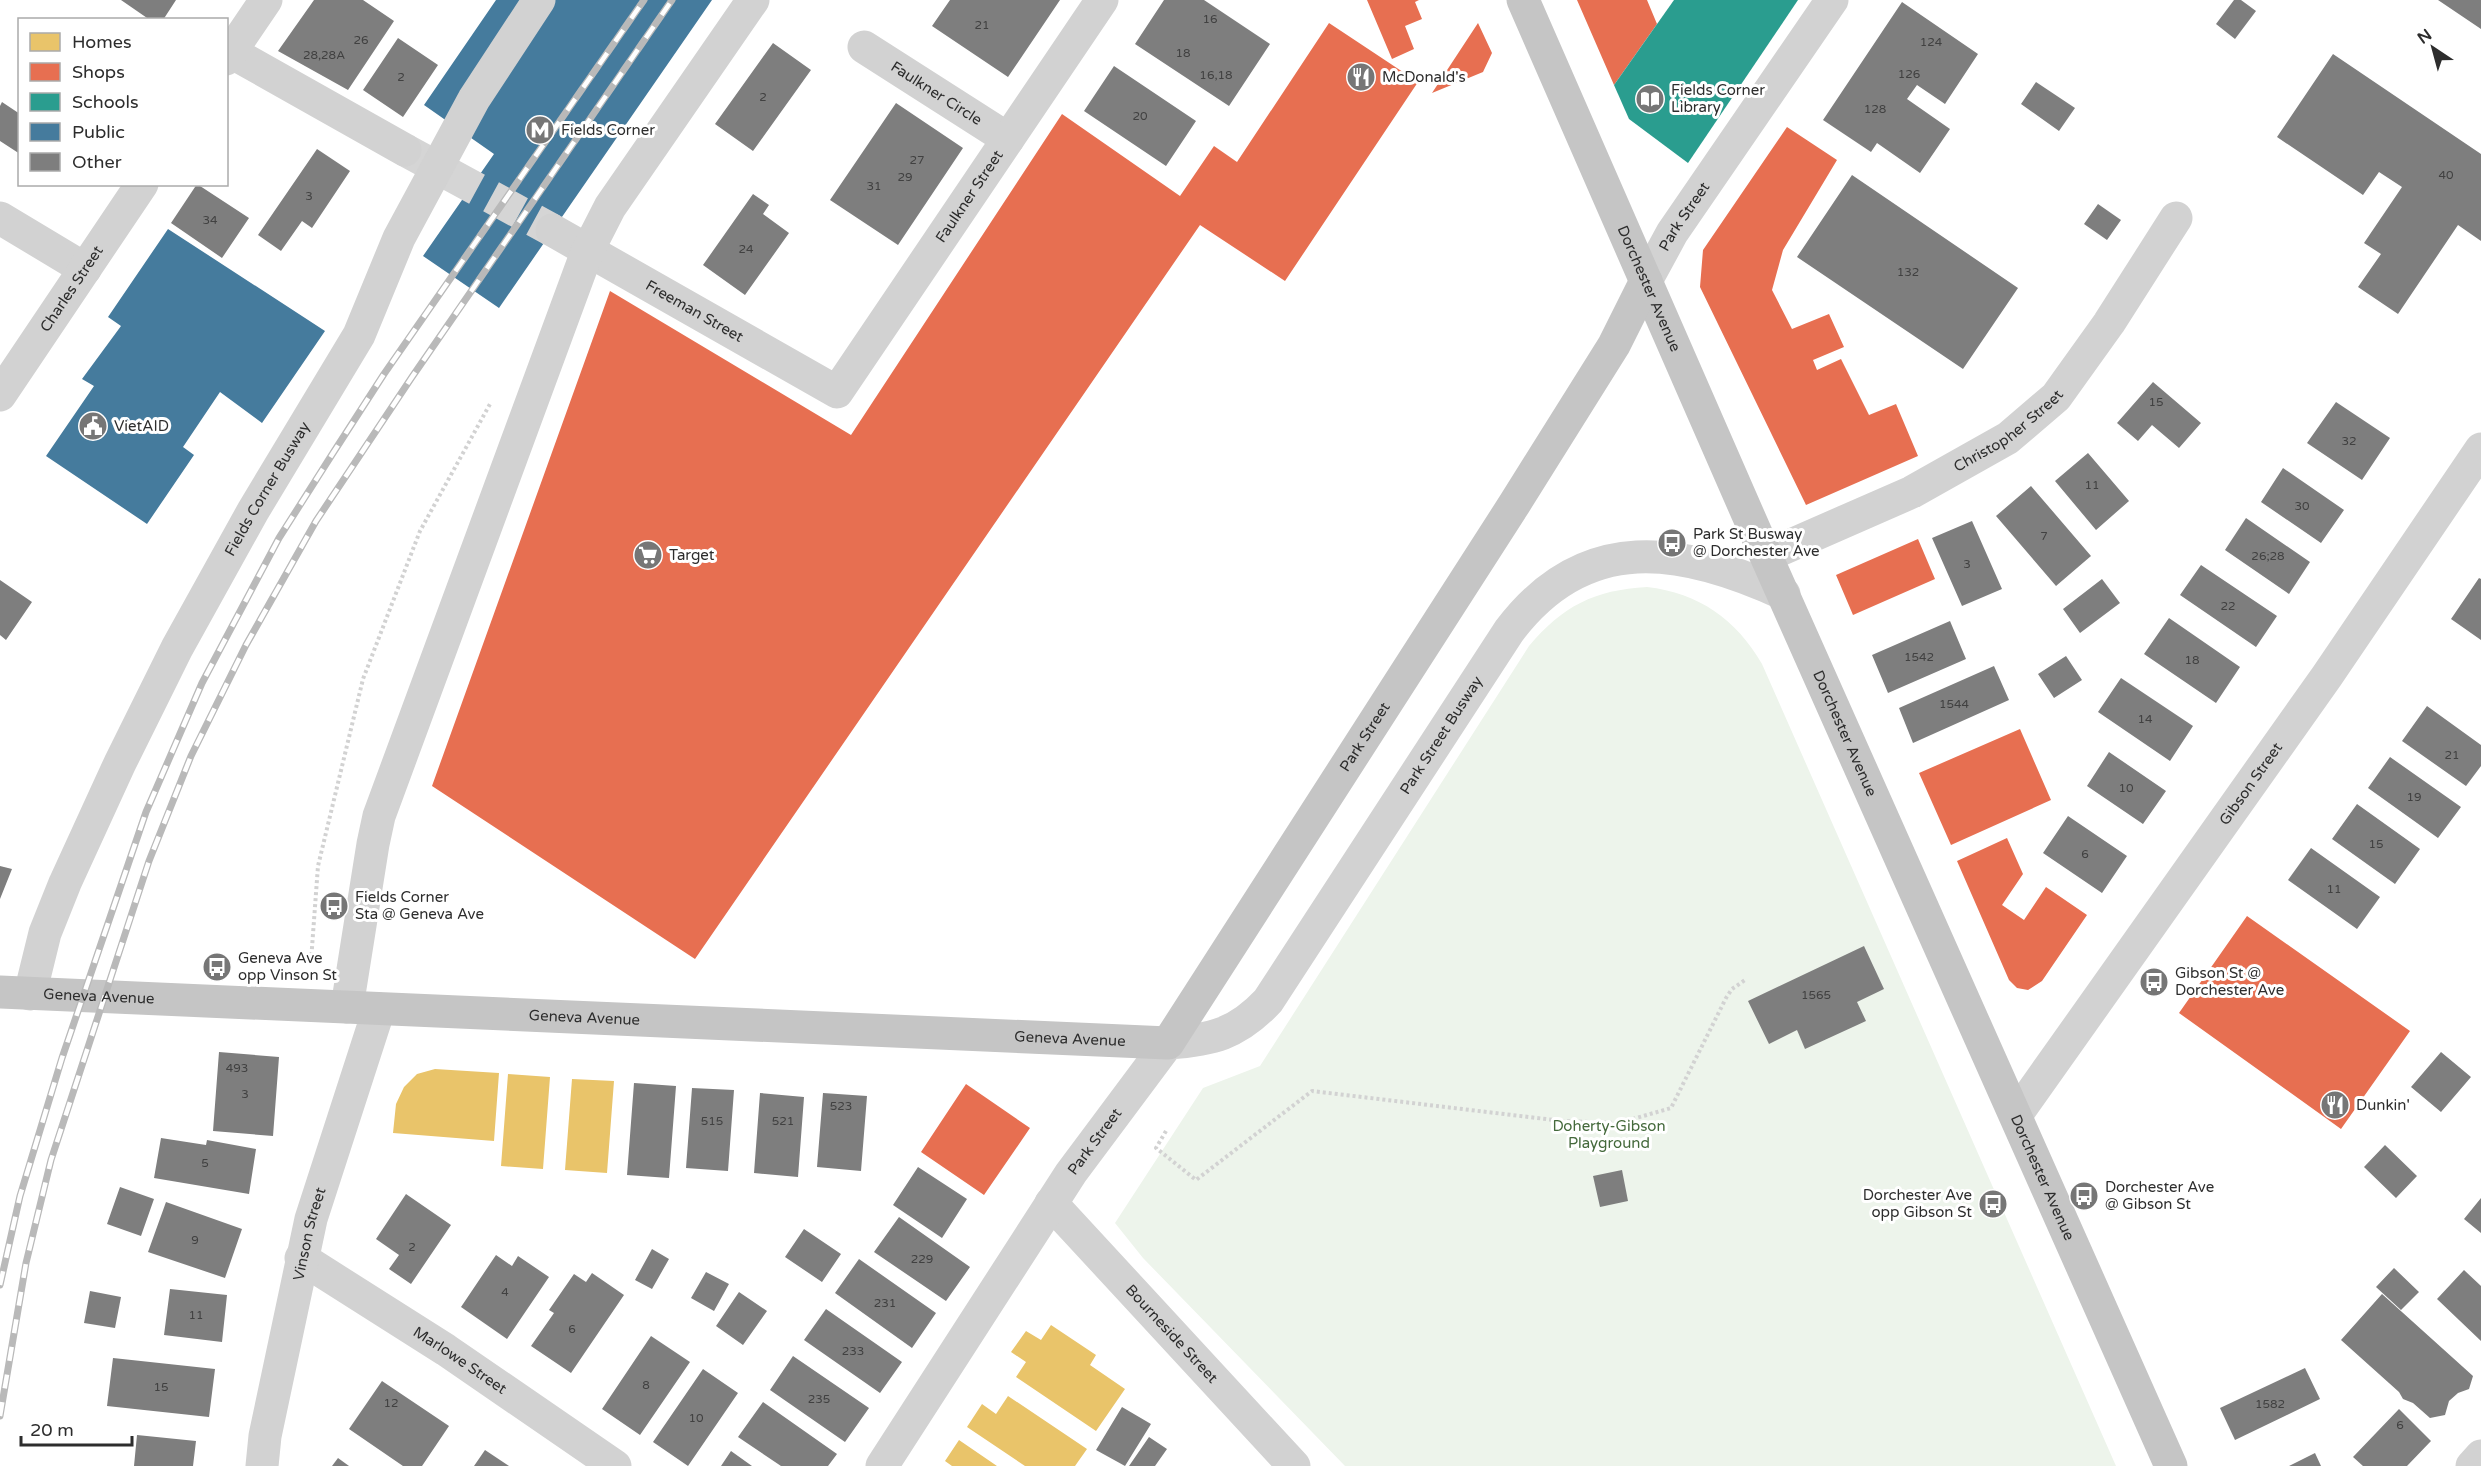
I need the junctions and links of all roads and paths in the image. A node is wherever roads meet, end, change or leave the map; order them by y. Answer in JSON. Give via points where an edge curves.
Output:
{"nodes":[{"id":1,"x":266,"y":0,"type":"edge"},
{"id":2,"x":539,"y":0,"type":"edge"},
{"id":3,"x":753,"y":0,"type":"edge"},
{"id":4,"x":1102,"y":0,"type":"edge"},
{"id":5,"x":1523,"y":0,"type":"edge"},
{"id":6,"x":1832,"y":0,"type":"edge"},
{"id":7,"x":864,"y":47,"type":"dead end"},
{"id":8,"x":229,"y":56,"type":"edge"},
{"id":9,"x":1008,"y":139,"type":"junction"},
{"id":10,"x":405,"y":150,"type":"tunnel mouth"},
{"id":11,"x":141,"y":186,"type":"edge"},
{"id":12,"x":0,"y":218,"type":"edge"},
{"id":13,"x":2176,"y":218,"type":"dead end"},
{"id":14,"x":552,"y":230,"type":"tunnel mouth"},
{"id":15,"x":587,"y":252,"type":"junction"},
{"id":16,"x":85,"y":269,"type":"junction"},
{"id":17,"x":1646,"y":281,"type":"junction"},
{"id":18,"x":837,"y":392,"type":"joint"},
{"id":19,"x":0,"y":395,"type":"edge"},
{"id":20,"x":491,"y":402,"type":"dead end"},
{"id":21,"x":2481,"y":449,"type":"edge"},
{"id":22,"x":1766,"y":556,"type":"junction"},
{"id":23,"x":1784,"y":594,"type":"junction"},
{"id":24,"x":311,"y":961,"type":"dead end"},
{"id":25,"x":1745,"y":980,"type":"dead end"},
{"id":26,"x":15,"y":993,"type":"edge"},
{"id":27,"x":347,"y":1007,"type":"junction"},
{"id":28,"x":379,"y":1009,"type":"junction"},
{"id":29,"x":1168,"y":1043,"type":"junction"},
{"id":30,"x":2016,"y":1115,"type":"junction"},
{"id":31,"x":1166,"y":1131,"type":"dead end"},
{"id":32,"x":1051,"y":1203,"type":"junction"},
{"id":33,"x":301,"y":1258,"type":"junction"},
{"id":34,"x":2481,"y":1456,"type":"edge"},
{"id":35,"x":262,"y":1466,"type":"edge"},
{"id":36,"x":615,"y":1466,"type":"edge"},
{"id":37,"x":882,"y":1466,"type":"edge"},
{"id":38,"x":1294,"y":1466,"type":"edge"},
{"id":39,"x":2171,"y":1466,"type":"edge"},
{"id":40,"x":2472,"y":1466,"type":"edge"}],
"edges":[{"from":1,"to":8,"type":"street"},
{"from":2,"to":26,"type":"street","name":"Fields Corner Busway","via":[[474,99],[404,230],[359,335],[259,501],[177,648]]},
{"from":3,"to":15,"type":"street","via":[[610,207]]},
{"from":4,"to":9,"type":"street","name":"Faulkner Street"},
{"from":5,"to":17,"type":"main road","name":"Dorchester Avenue"},
{"from":6,"to":17,"type":"street","name":"Park Street","via":[[1672,233]]},
{"from":7,"to":9,"type":"street","name":"Faulkner Circle"},
{"from":8,"to":10,"type":"street"},
{"from":9,"to":18,"type":"street","name":"Faulkner Street"},
{"from":11,"to":16,"type":"street","name":"Charles Street"},
{"from":12,"to":16,"type":"street"},
{"from":13,"to":22,"type":"street","name":"Christopher Street","via":[[2056,397],[2008,438],[1912,492]]},
{"from":14,"to":15,"type":"street","name":"Freeman Street"},
{"from":15,"to":18,"type":"street","name":"Freeman Street"},
{"from":15,"to":27,"type":"street","via":[[385,800],[373,844]]},
{"from":16,"to":19,"type":"street","name":"Charles Street"},
{"from":17,"to":22,"type":"main road","name":"Dorchester Avenue"},
{"from":17,"to":29,"type":"main road","name":"Park Street","via":[[1614,345],[1534,473]]},
{"from":20,"to":24,"type":"path","via":[[420,531],[363,679],[318,866]]},
{"from":21,"to":30,"type":"street","name":"Gibson Street"},
{"from":22,"to":23,"type":"main road","name":"Dorchester Avenue"},
{"from":23,"to":29,"type":"street","name":"Park Street Busway","via":[[1720,567],[1662,556],[1623,558],[1585,568],[1552,585],[1509,631],[1268,1001],[1224,1035]]},
{"from":23,"to":30,"type":"main road","name":"Dorchester Avenue"},
{"from":25,"to":31,"type":"path","via":[[1726,998],[1671,1108],[1619,1123],[1562,1121],[1312,1091],[1197,1179],[1156,1148]]},
{"from":26,"to":27,"type":"main road","name":"Geneva Avenue"},
{"from":27,"to":28,"type":"main road","name":"Geneva Avenue"},
{"from":28,"to":29,"type":"main road","name":"Geneva Avenue"},
{"from":28,"to":33,"type":"street","name":"Vinson Street"},
{"from":29,"to":32,"type":"street","name":"Park Street"},
{"from":30,"to":39,"type":"main road","name":"Dorchester Avenue"},
{"from":32,"to":37,"type":"street","name":"Park Street"},
{"from":32,"to":38,"type":"street","name":"Bourneside Street"},
{"from":33,"to":35,"type":"street","name":"Vinson Street"},
{"from":33,"to":36,"type":"street","name":"Marlowe Street","via":[[446,1350]]},
{"from":34,"to":40,"type":"street"}]}
